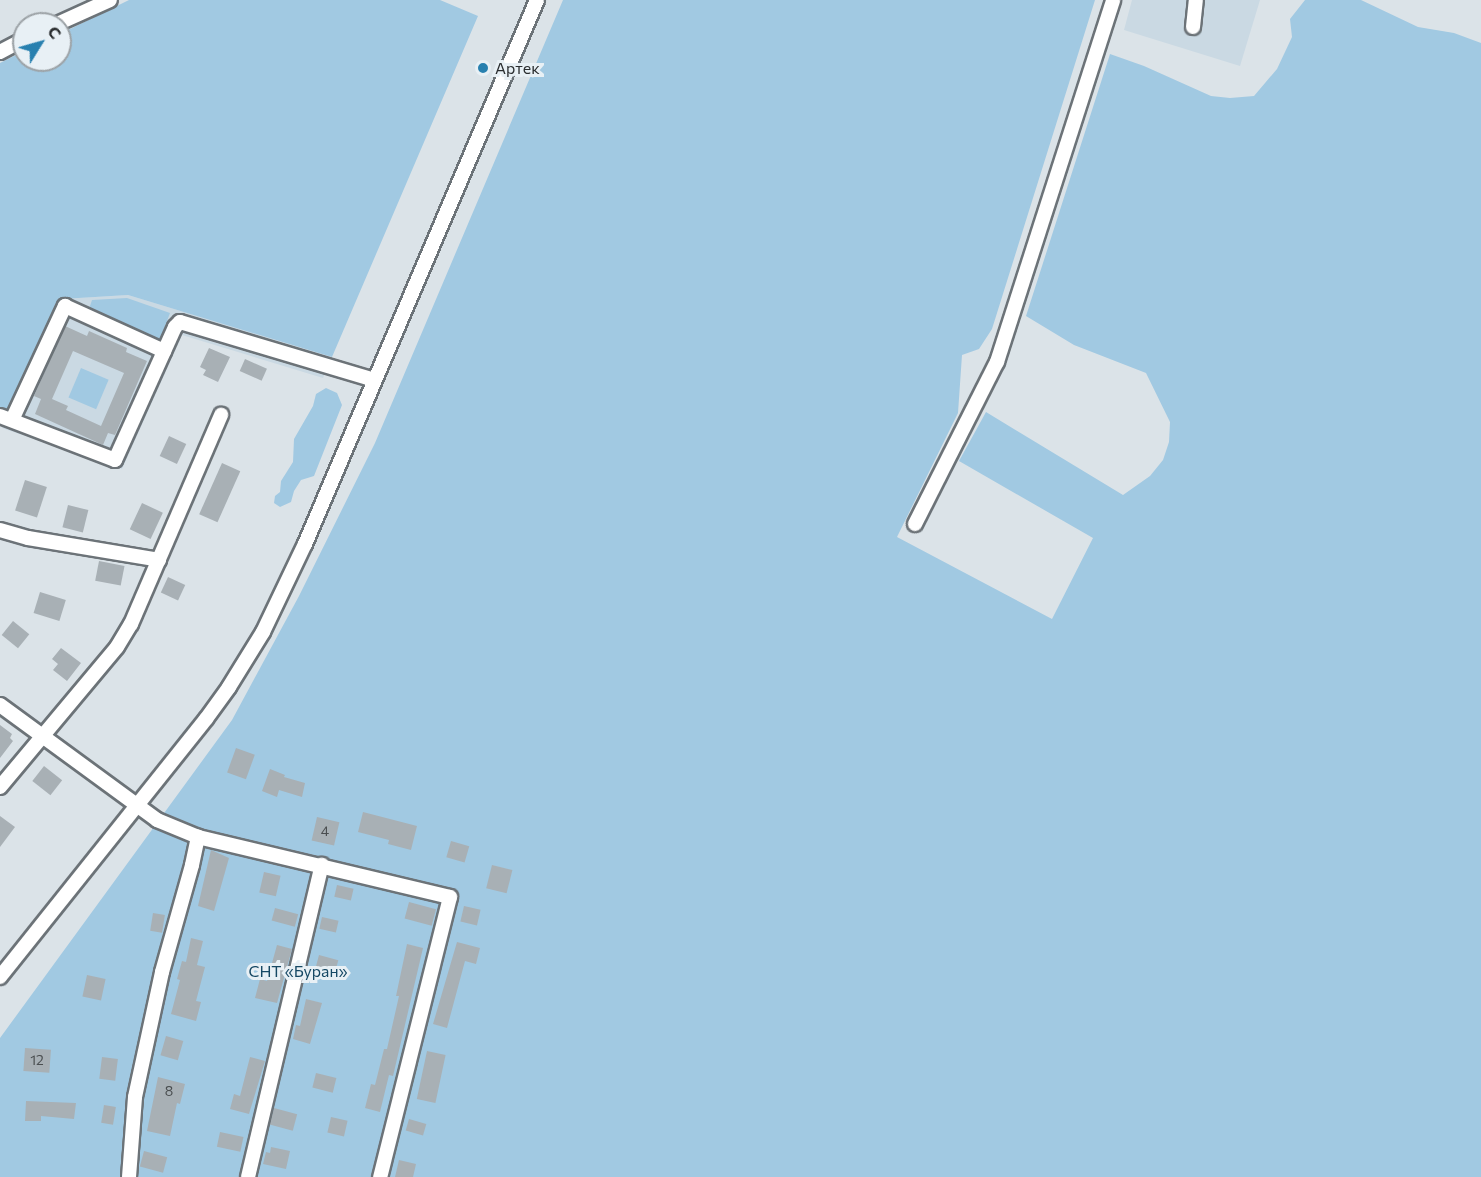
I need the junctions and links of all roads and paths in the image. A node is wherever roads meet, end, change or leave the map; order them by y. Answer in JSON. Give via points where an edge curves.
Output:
{"nodes":[{"id":1,"x":110,"y":0,"type":"edge"},
{"id":2,"x":537,"y":0,"type":"edge"},
{"id":3,"x":1113,"y":0,"type":"edge"},
{"id":4,"x":1196,"y":0,"type":"edge"},
{"id":5,"x":72,"y":17,"type":"edge"},
{"id":6,"x":1193,"y":27,"type":"dead end"},
{"id":7,"x":164,"y":351,"type":"junction"},
{"id":8,"x":375,"y":380,"type":"junction"},
{"id":9,"x":221,"y":415,"type":"dead end"},
{"id":10,"x":6,"y":418,"type":"edge"},
{"id":11,"x":915,"y":524,"type":"dead end"},
{"id":12,"x":0,"y":530,"type":"edge"},
{"id":13,"x":159,"y":560,"type":"junction"},
{"id":14,"x":0,"y":705,"type":"edge"},
{"id":15,"x":42,"y":735,"type":"junction"},
{"id":16,"x":0,"y":787,"type":"edge"},
{"id":17,"x":137,"y":803,"type":"junction"},
{"id":18,"x":198,"y":837,"type":"junction"},
{"id":19,"x":322,"y":865,"type":"junction"},
{"id":20,"x":0,"y":977,"type":"edge"},
{"id":21,"x":129,"y":1177,"type":"edge"},
{"id":22,"x":248,"y":1177,"type":"edge"},
{"id":23,"x":380,"y":1177,"type":"edge"}],
"edges":[{"from":1,"to":5,"type":"street"},
{"from":2,"to":8,"type":"street"},
{"from":3,"to":11,"type":"street","via":[[997,362]]},
{"from":4,"to":6,"type":"street"},
{"from":7,"to":8,"type":"street","via":[[177,324],[184,323]]},
{"from":7,"to":10,"type":"street","via":[[65,306]]},
{"from":7,"to":10,"type":"street","via":[[115,460]]},
{"from":8,"to":17,"type":"street","via":[[296,564],[262,632],[229,687]]},
{"from":9,"to":13,"type":"street"},
{"from":12,"to":13,"type":"street"},
{"from":13,"to":15,"type":"street","via":[[117,647]]},
{"from":14,"to":15,"type":"street"},
{"from":15,"to":16,"type":"street"},
{"from":15,"to":17,"type":"street"},
{"from":17,"to":18,"type":"street","via":[[157,820]]},
{"from":17,"to":20,"type":"street"},
{"from":18,"to":19,"type":"street"},
{"from":18,"to":21,"type":"street","via":[[162,972],[135,1097]]},
{"from":19,"to":22,"type":"street"},
{"from":19,"to":23,"type":"street","via":[[450,897]]}]}
